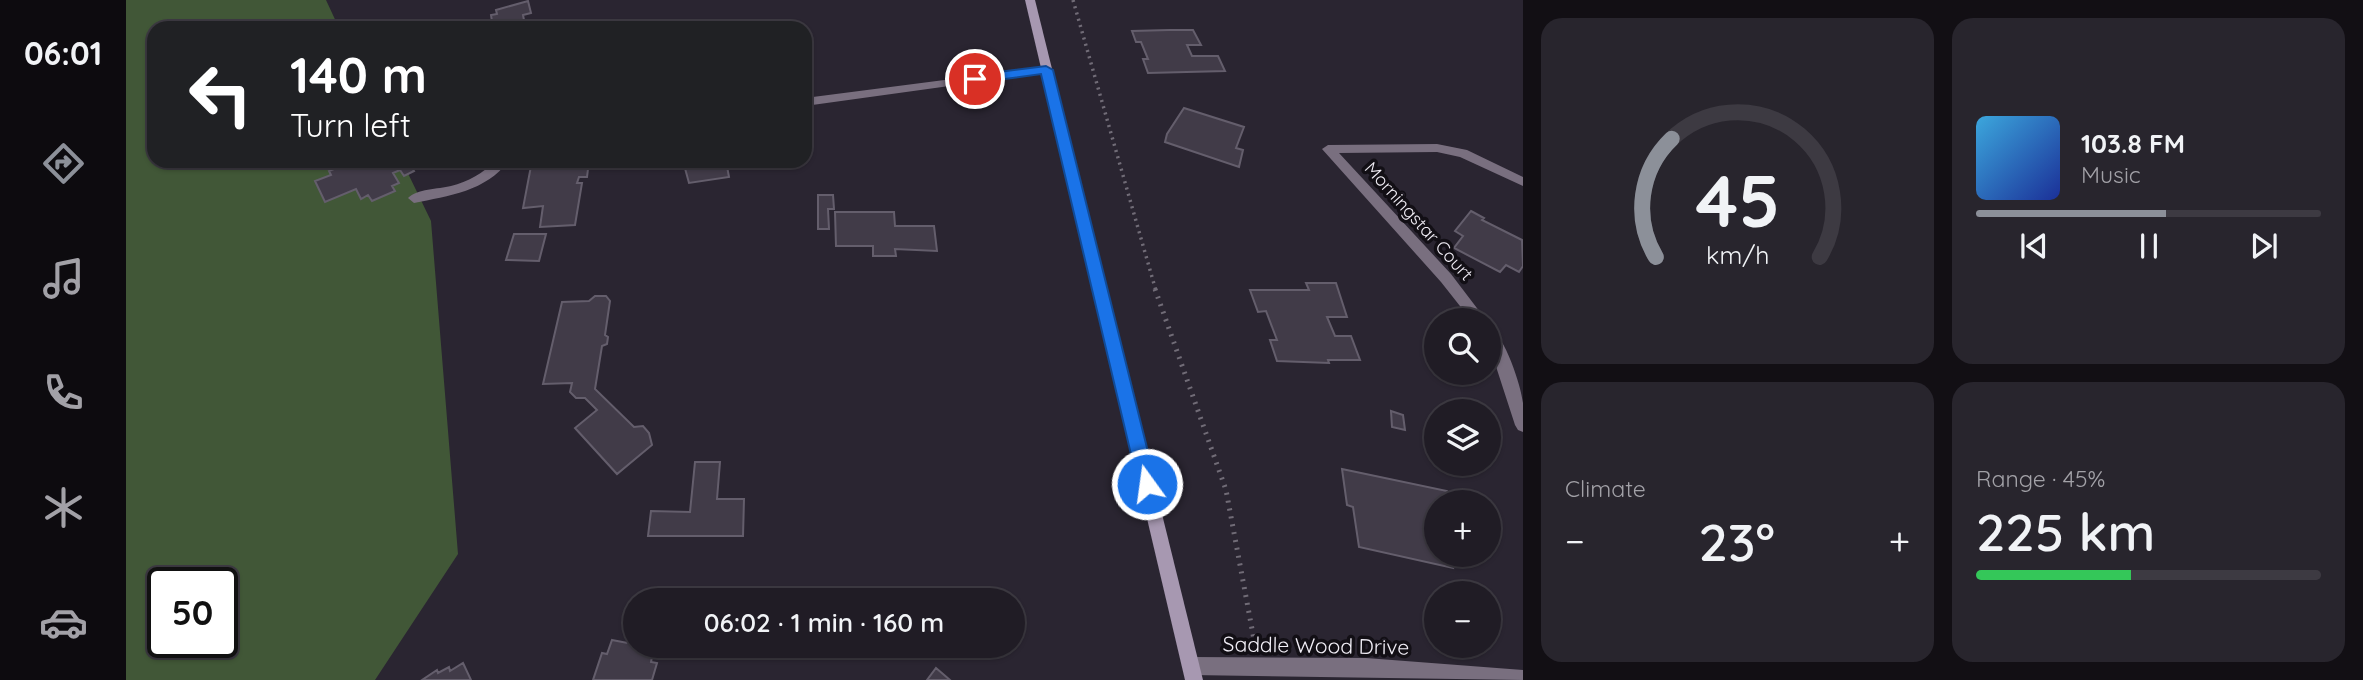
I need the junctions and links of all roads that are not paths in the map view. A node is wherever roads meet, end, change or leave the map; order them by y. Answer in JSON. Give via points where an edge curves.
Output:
{"nodes":[{"id":1,"x":1030,"y":0,"type":"edge"},
{"id":2,"x":1046,"y":70,"type":"junction"},
{"id":3,"x":812,"y":101,"type":"edge"},
{"id":4,"x":496,"y":168,"type":"edge"},
{"id":5,"x":1523,"y":182,"type":"edge"},
{"id":6,"x":414,"y":198,"type":"dead end"},
{"id":7,"x":1470,"y":308,"type":"edge"},
{"id":8,"x":1501,"y":356,"type":"edge"},
{"id":9,"x":1523,"y":425,"type":"edge"},
{"id":10,"x":1193,"y":673,"type":"edge"},
{"id":11,"x":1523,"y":678,"type":"edge"}],
"edges":[{"from":1,"to":2,"type":"main road"},
{"from":2,"to":3,"type":"street"},
{"from":2,"to":10,"type":"main road"},
{"from":4,"to":6,"type":"street","via":[[473,184]]},
{"from":5,"to":7,"type":"street","name":"Morningstar Court","via":[[1463,153],[1437,148],[1328,149]]},
{"from":8,"to":9,"type":"street"},
{"from":10,"to":11,"type":"street","name":"Saddle Wood Drive","via":[[1260,666],[1366,667]]}]}
